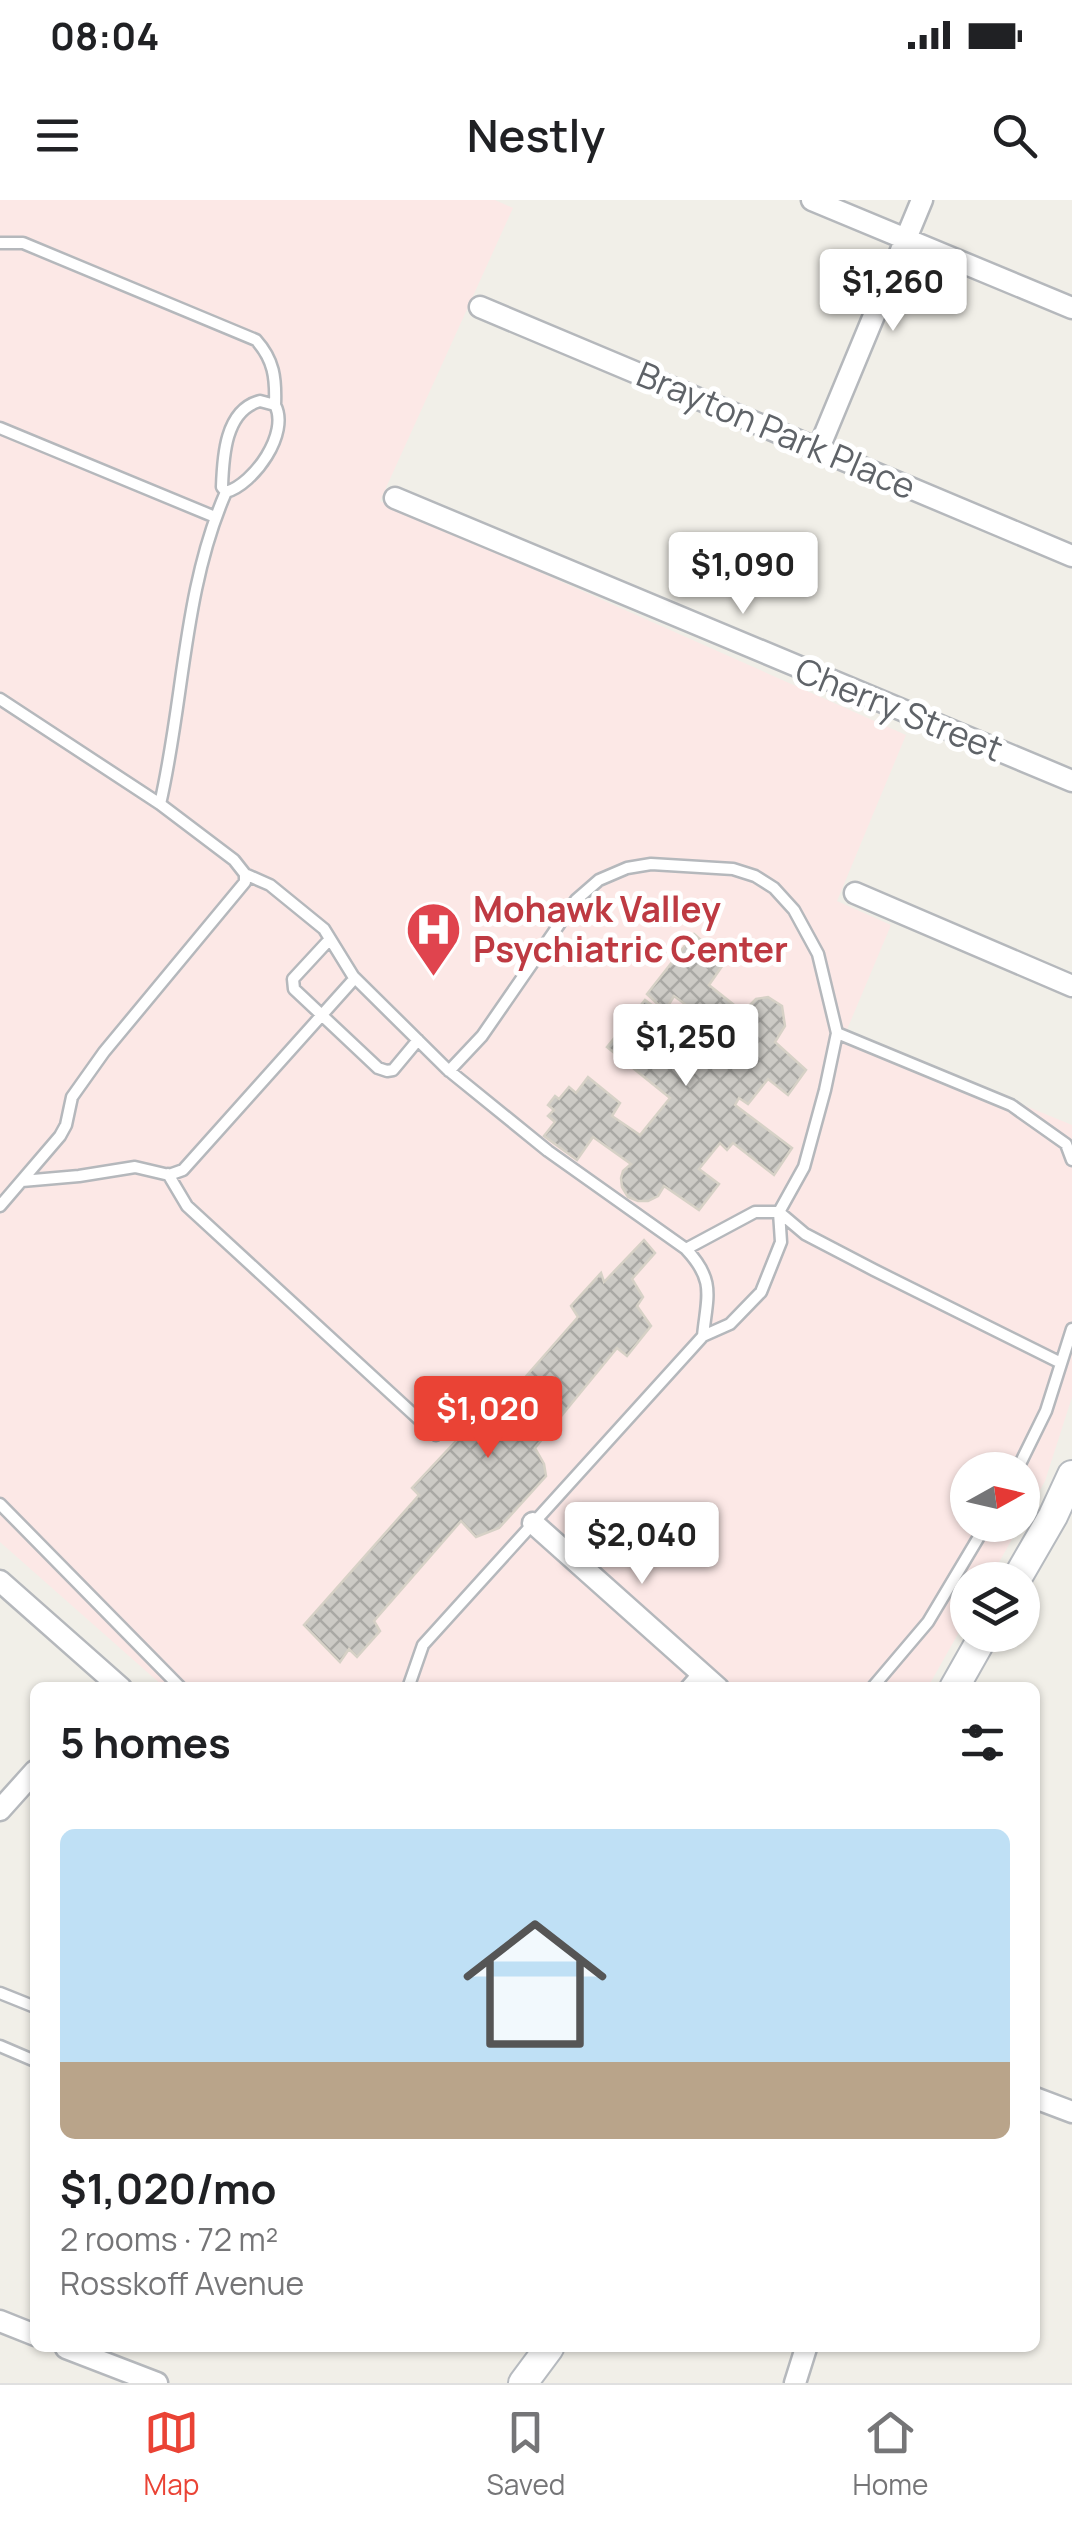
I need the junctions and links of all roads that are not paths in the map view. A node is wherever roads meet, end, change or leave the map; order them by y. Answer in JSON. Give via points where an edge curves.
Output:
{"nodes":[{"id":1,"x":812,"y":200,"type":"edge"},
{"id":2,"x":922,"y":200,"type":"edge"},
{"id":3,"x":905,"y":238,"type":"junction"},
{"id":4,"x":0,"y":243,"type":"edge"},
{"id":5,"x":480,"y":307,"type":"dead end"},
{"id":6,"x":1072,"y":308,"type":"edge"},
{"id":7,"x":275,"y":405,"type":"junction"},
{"id":8,"x":0,"y":428,"type":"edge"},
{"id":9,"x":819,"y":448,"type":"junction"},
{"id":10,"x":226,"y":492,"type":"junction"},
{"id":11,"x":395,"y":498,"type":"dead end"},
{"id":12,"x":215,"y":516,"type":"junction"},
{"id":13,"x":1072,"y":556,"type":"edge"},
{"id":14,"x":0,"y":699,"type":"edge"},
{"id":15,"x":1072,"y":781,"type":"edge"},
{"id":16,"x":160,"y":804,"type":"junction"},
{"id":17,"x":245,"y":874,"type":"junction"},
{"id":18,"x":855,"y":894,"type":"dead end"},
{"id":19,"x":330,"y":939,"type":"junction"},
{"id":20,"x":355,"y":978,"type":"junction"},
{"id":21,"x":1072,"y":986,"type":"edge"},
{"id":22,"x":322,"y":1016,"type":"junction"},
{"id":23,"x":837,"y":1033,"type":"junction"},
{"id":24,"x":418,"y":1040,"type":"junction"},
{"id":25,"x":449,"y":1071,"type":"junction"},
{"id":26,"x":1072,"y":1160,"type":"edge"},
{"id":27,"x":168,"y":1174,"type":"junction"},
{"id":28,"x":22,"y":1181,"type":"junction"},
{"id":29,"x":0,"y":1206,"type":"edge"},
{"id":30,"x":779,"y":1212,"type":"junction"},
{"id":31,"x":686,"y":1249,"type":"junction"},
{"id":32,"x":1072,"y":1329,"type":"edge"},
{"id":33,"x":703,"y":1336,"type":"junction"},
{"id":34,"x":1061,"y":1363,"type":"junction"},
{"id":35,"x":436,"y":1436,"type":"dead end"},
{"id":36,"x":1026,"y":1452,"type":"edge"},
{"id":37,"x":1072,"y":1475,"type":"edge"},
{"id":38,"x":0,"y":1504,"type":"edge"},
{"id":39,"x":533,"y":1523,"type":"junction"},
{"id":40,"x":976,"y":1542,"type":"edge"},
{"id":41,"x":1027,"y":1562,"type":"edge"},
{"id":42,"x":0,"y":1581,"type":"edge"},
{"id":43,"x":974,"y":1652,"type":"edge"},
{"id":44,"x":692,"y":1680,"type":"edge"},
{"id":45,"x":112,"y":1682,"type":"edge"},
{"id":46,"x":175,"y":1682,"type":"edge"},
{"id":47,"x":410,"y":1682,"type":"edge"},
{"id":48,"x":877,"y":1682,"type":"edge"},
{"id":49,"x":957,"y":1682,"type":"edge"},
{"id":50,"x":30,"y":1777,"type":"edge"},
{"id":51,"x":0,"y":1810,"type":"edge"},
{"id":52,"x":0,"y":1994,"type":"edge"},
{"id":53,"x":30,"y":2004,"type":"edge"},
{"id":54,"x":0,"y":2046,"type":"edge"},
{"id":55,"x":30,"y":2059,"type":"edge"},
{"id":56,"x":1040,"y":2100,"type":"edge"},
{"id":57,"x":1072,"y":2112,"type":"edge"},
{"id":58,"x":0,"y":2322,"type":"edge"},
{"id":59,"x":30,"y":2333,"type":"edge"},
{"id":60,"x":76,"y":2352,"type":"edge"},
{"id":61,"x":546,"y":2352,"type":"edge"},
{"id":62,"x":805,"y":2352,"type":"edge"},
{"id":63,"x":156,"y":2383,"type":"edge"},
{"id":64,"x":523,"y":2383,"type":"edge"},
{"id":65,"x":795,"y":2383,"type":"edge"}],
"edges":[{"from":1,"to":3,"type":"street"},
{"from":2,"to":3,"type":"street"},
{"from":3,"to":6,"type":"street"},
{"from":3,"to":9,"type":"street"},
{"from":4,"to":7,"type":"lane","via":[[23,243],[256,340],[268,354]]},
{"from":5,"to":9,"type":"street","name":"Brayton Park Place"},
{"from":7,"to":10,"type":"lane","via":[[279,423],[266,459],[238,489]]},
{"from":7,"to":10,"type":"lane","via":[[260,401],[240,411],[223,455]]},
{"from":8,"to":12,"type":"lane"},
{"from":9,"to":13,"type":"street","name":"Brayton Park Place"},
{"from":10,"to":12,"type":"lane"},
{"from":11,"to":15,"type":"street","name":"Cherry Street"},
{"from":12,"to":16,"type":"lane"},
{"from":14,"to":16,"type":"lane"},
{"from":16,"to":17,"type":"lane"},
{"from":17,"to":19,"type":"lane","via":[[270,885]]},
{"from":17,"to":28,"type":"lane","via":[[104,1052],[72,1097],[60,1136]]},
{"from":18,"to":21,"type":"street"},
{"from":19,"to":20,"type":"lane"},
{"from":19,"to":22,"type":"lane","via":[[292,983]]},
{"from":20,"to":22,"type":"lane"},
{"from":20,"to":24,"type":"lane"},
{"from":22,"to":24,"type":"lane","via":[[386,1071]]},
{"from":22,"to":27,"type":"lane","via":[[183,1170]]},
{"from":23,"to":25,"type":"lane","via":[[818,954],[774,888],[733,869],[652,864],[599,880],[576,900],[482,1036]]},
{"from":23,"to":26,"type":"lane","via":[[1011,1104],[1066,1144]]},
{"from":23,"to":30,"type":"lane","via":[[804,1167]]},
{"from":24,"to":25,"type":"lane"},
{"from":25,"to":31,"type":"lane"},
{"from":27,"to":28,"type":"lane","via":[[136,1167]]},
{"from":27,"to":35,"type":"lane","via":[[188,1206]]},
{"from":28,"to":29,"type":"lane"},
{"from":30,"to":31,"type":"lane","via":[[756,1212]]},
{"from":30,"to":33,"type":"lane","via":[[781,1242],[761,1292],[730,1324]]},
{"from":30,"to":34,"type":"lane","via":[[805,1234]]},
{"from":31,"to":33,"type":"lane","via":[[702,1266],[708,1287]]},
{"from":32,"to":34,"type":"lane"},
{"from":33,"to":39,"type":"lane"},
{"from":34,"to":36,"type":"lane"},
{"from":37,"to":41,"type":"street"},
{"from":38,"to":46,"type":"lane"},
{"from":39,"to":44,"type":"street"},
{"from":39,"to":47,"type":"lane","via":[[422,1645]]},
{"from":40,"to":48,"type":"lane","via":[[928,1622]]},
{"from":42,"to":45,"type":"street"},
{"from":43,"to":49,"type":"street"},
{"from":50,"to":51,"type":"street"},
{"from":52,"to":53,"type":"lane"},
{"from":54,"to":55,"type":"lane"},
{"from":56,"to":57,"type":"street"},
{"from":58,"to":59,"type":"street"},
{"from":60,"to":63,"type":"street"},
{"from":61,"to":64,"type":"street"},
{"from":62,"to":65,"type":"street"}]}
